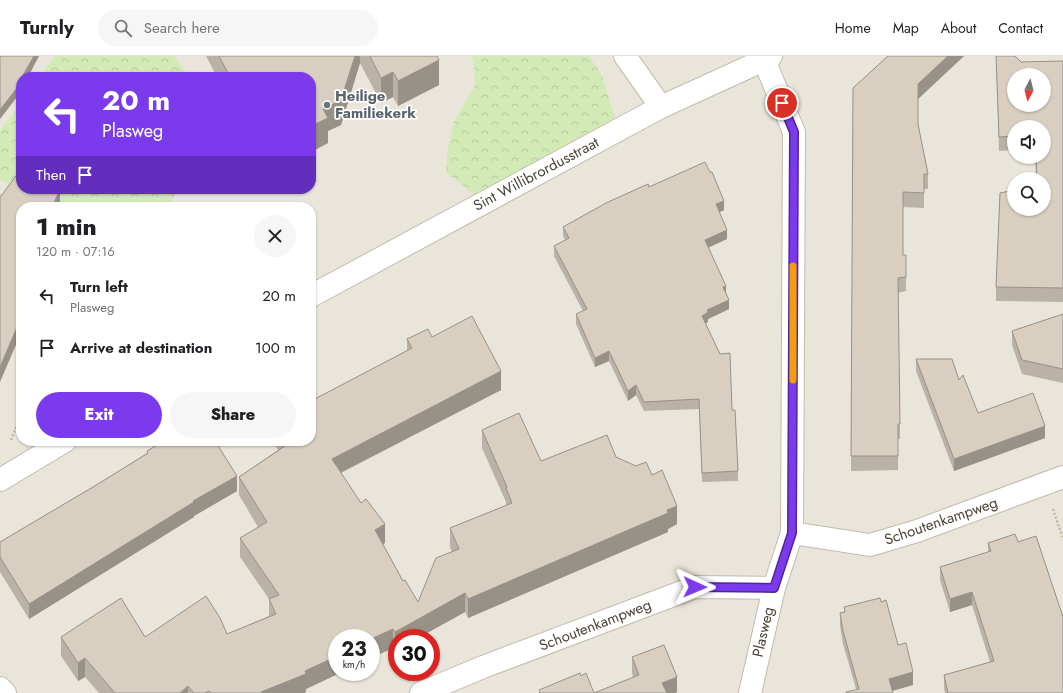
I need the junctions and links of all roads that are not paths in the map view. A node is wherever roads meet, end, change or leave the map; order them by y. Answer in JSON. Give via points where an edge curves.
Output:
{"nodes":[{"id":1,"x":625,"y":56,"type":"edge"},
{"id":2,"x":767,"y":58,"type":"edge"},
{"id":3,"x":661,"y":107,"type":"junction"},
{"id":4,"x":316,"y":293,"type":"edge"},
{"id":5,"x":57,"y":446,"type":"edge"},
{"id":6,"x":1063,"y":477,"type":"edge"},
{"id":7,"x":0,"y":480,"type":"edge"},
{"id":8,"x":792,"y":533,"type":"junction"},
{"id":9,"x":774,"y":588,"type":"junction"},
{"id":10,"x":0,"y":688,"type":"edge"},
{"id":11,"x":5,"y":693,"type":"edge"},
{"id":12,"x":421,"y":693,"type":"edge"},
{"id":13,"x":750,"y":693,"type":"edge"}],
"edges":[{"from":1,"to":3,"type":"street"},
{"from":2,"to":3,"type":"street","name":"Sint Willibrordusstraat"},
{"from":2,"to":8,"type":"street","name":"Plasweg","via":[[794,132]]},
{"from":3,"to":4,"type":"street","name":"Sint Willibrordusstraat"},
{"from":5,"to":7,"type":"street"},
{"from":6,"to":8,"type":"street","name":"Schoutenkampweg","via":[[917,531],[870,545]]},
{"from":8,"to":9,"type":"street","name":"Plasweg"},
{"from":9,"to":12,"type":"street","name":"Schoutenkampweg","via":[[695,587]]},
{"from":9,"to":13,"type":"street","name":"Plasweg"},
{"from":10,"to":11,"type":"street"}]}
